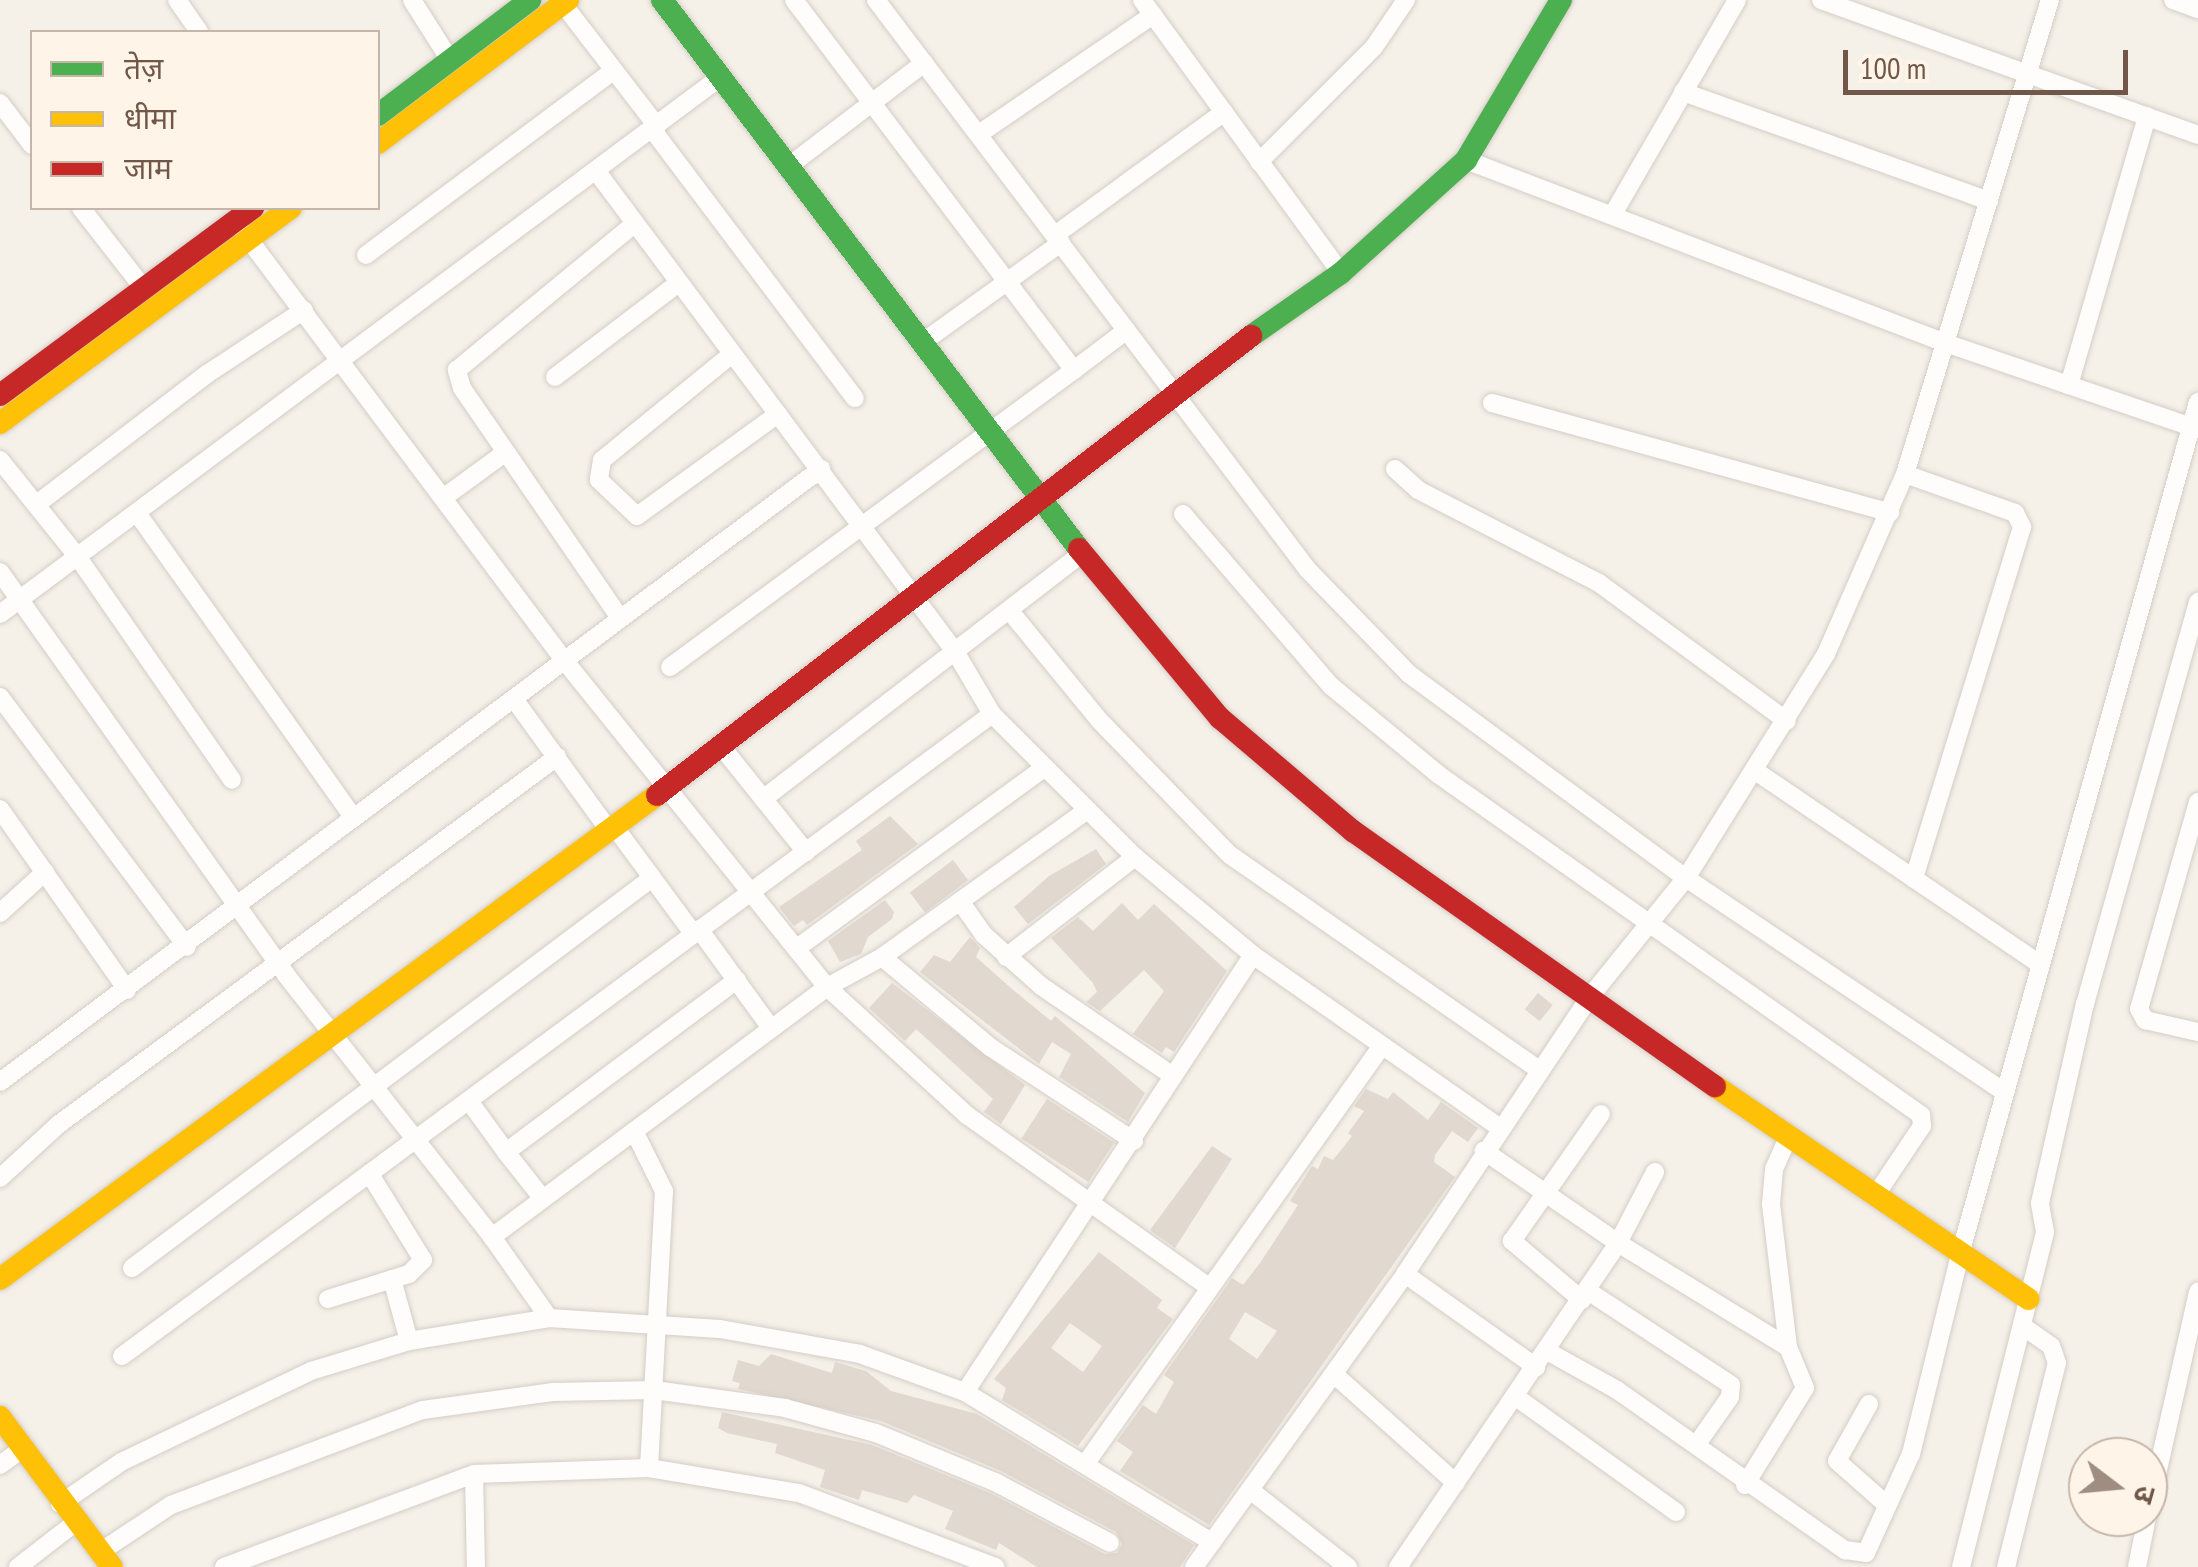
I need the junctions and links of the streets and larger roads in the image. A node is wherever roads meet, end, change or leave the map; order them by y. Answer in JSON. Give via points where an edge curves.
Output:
{"nodes":[{"id":1,"x":177,"y":0,"type":"edge"},
{"id":2,"x":412,"y":0,"type":"edge"},
{"id":3,"x":530,"y":0,"type":"edge"},
{"id":4,"x":662,"y":0,"type":"edge"},
{"id":5,"x":794,"y":0,"type":"edge"},
{"id":6,"x":876,"y":0,"type":"edge"},
{"id":7,"x":1406,"y":0,"type":"edge"},
{"id":8,"x":1561,"y":0,"type":"edge"},
{"id":9,"x":1737,"y":0,"type":"edge"},
{"id":10,"x":1822,"y":0,"type":"edge"},
{"id":11,"x":2050,"y":0,"type":"edge"},
{"id":12,"x":2173,"y":0,"type":"edge"},
{"id":13,"x":566,"y":2,"type":"edge"},
{"id":14,"x":1147,"y":8,"type":"edge"},
{"id":15,"x":2198,"y":10,"type":"edge"},
{"id":16,"x":198,"y":30,"type":"edge"},
{"id":17,"x":450,"y":60,"type":"junction"},
{"id":18,"x":924,"y":63,"type":"junction"},
{"id":19,"x":614,"y":70,"type":"junction"},
{"id":20,"x":2028,"y":71,"type":"junction"},
{"id":21,"x":719,"y":78,"type":"junction"},
{"id":22,"x":1683,"y":92,"type":"junction"},
{"id":23,"x":870,"y":99,"type":"junction"},
{"id":24,"x":0,"y":102,"type":"edge"},
{"id":25,"x":380,"y":112,"type":"edge"},
{"id":26,"x":1224,"y":112,"type":"junction"},
{"id":27,"x":2147,"y":116,"type":"junction"},
{"id":28,"x":654,"y":128,"type":"junction"},
{"id":29,"x":979,"y":134,"type":"junction"},
{"id":30,"x":2198,"y":135,"type":"edge"},
{"id":31,"x":30,"y":142,"type":"edge"},
{"id":32,"x":380,"y":142,"type":"edge"},
{"id":33,"x":1466,"y":160,"type":"junction"},
{"id":34,"x":1259,"y":162,"type":"junction"},
{"id":35,"x":790,"y":166,"type":"junction"},
{"id":36,"x":597,"y":172,"type":"junction"},
{"id":37,"x":1989,"y":202,"type":"junction"},
{"id":38,"x":83,"y":210,"type":"edge"},
{"id":39,"x":285,"y":210,"type":"edge"},
{"id":40,"x":1613,"y":214,"type":"junction"},
{"id":41,"x":246,"y":222,"type":"edge"},
{"id":42,"x":634,"y":224,"type":"junction"},
{"id":43,"x":1058,"y":240,"type":"junction"},
{"id":44,"x":366,"y":254,"type":"dead end"},
{"id":45,"x":1341,"y":274,"type":"junction"},
{"id":46,"x":1008,"y":282,"type":"junction"},
{"id":47,"x":678,"y":284,"type":"junction"},
{"id":48,"x":144,"y":289,"type":"junction"},
{"id":49,"x":304,"y":310,"type":"junction"},
{"id":50,"x":1127,"y":330,"type":"junction"},
{"id":51,"x":923,"y":342,"type":"junction"},
{"id":52,"x":1948,"y":344,"type":"junction"},
{"id":53,"x":732,"y":354,"type":"junction"},
{"id":54,"x":342,"y":361,"type":"junction"},
{"id":55,"x":1074,"y":370,"type":"junction"},
{"id":56,"x":555,"y":378,"type":"dead end"},
{"id":57,"x":2069,"y":385,"type":"junction"},
{"id":58,"x":1173,"y":390,"type":"junction"},
{"id":59,"x":0,"y":396,"type":"edge"},
{"id":60,"x":855,"y":398,"type":"dead end"},
{"id":61,"x":2198,"y":402,"type":"edge"},
{"id":62,"x":1492,"y":403,"type":"dead end"},
{"id":63,"x":778,"y":414,"type":"junction"},
{"id":64,"x":1,"y":421,"type":"edge"},
{"id":65,"x":2195,"y":428,"type":"edge"},
{"id":66,"x":992,"y":433,"type":"junction"},
{"id":67,"x":506,"y":452,"type":"junction"},
{"id":68,"x":0,"y":460,"type":"edge"},
{"id":69,"x":1395,"y":468,"type":"dead end"},
{"id":70,"x":822,"y":469,"type":"junction"},
{"id":71,"x":1904,"y":474,"type":"junction"},
{"id":72,"x":1038,"y":494,"type":"junction"},
{"id":73,"x":443,"y":498,"type":"junction"},
{"id":74,"x":37,"y":504,"type":"junction"},
{"id":75,"x":137,"y":513,"type":"junction"},
{"id":76,"x":1890,"y":513,"type":"junction"},
{"id":77,"x":1184,"y":514,"type":"dead end"},
{"id":78,"x":862,"y":529,"type":"junction"},
{"id":79,"x":1082,"y":552,"type":"junction"},
{"id":80,"x":78,"y":556,"type":"junction"},
{"id":81,"x":0,"y":572,"type":"edge"},
{"id":82,"x":913,"y":596,"type":"junction"},
{"id":83,"x":20,"y":599,"type":"junction"},
{"id":84,"x":2198,"y":602,"type":"edge"},
{"id":85,"x":1009,"y":610,"type":"junction"},
{"id":86,"x":0,"y":614,"type":"edge"},
{"id":87,"x":620,"y":618,"type":"junction"},
{"id":88,"x":956,"y":652,"type":"junction"},
{"id":89,"x":564,"y":660,"type":"junction"},
{"id":90,"x":670,"y":667,"type":"dead end"},
{"id":91,"x":0,"y":697,"type":"edge"},
{"id":92,"x":514,"y":699,"type":"junction"},
{"id":93,"x":992,"y":714,"type":"junction"},
{"id":94,"x":1787,"y":721,"type":"junction"},
{"id":95,"x":721,"y":746,"type":"junction"},
{"id":96,"x":557,"y":757,"type":"junction"},
{"id":97,"x":1044,"y":768,"type":"junction"},
{"id":98,"x":1757,"y":772,"type":"junction"},
{"id":99,"x":232,"y":780,"type":"dead end"},
{"id":100,"x":668,"y":788,"type":"junction"},
{"id":101,"x":764,"y":798,"type":"junction"},
{"id":102,"x":2198,"y":802,"type":"edge"},
{"id":103,"x":0,"y":809,"type":"edge"},
{"id":104,"x":1087,"y":810,"type":"junction"},
{"id":105,"x":353,"y":817,"type":"junction"},
{"id":106,"x":611,"y":828,"type":"junction"},
{"id":107,"x":806,"y":852,"type":"junction"},
{"id":108,"x":1134,"y":856,"type":"junction"},
{"id":109,"x":45,"y":872,"type":"junction"},
{"id":110,"x":652,"y":878,"type":"junction"},
{"id":111,"x":1686,"y":878,"type":"junction"},
{"id":112,"x":1914,"y":879,"type":"junction"},
{"id":113,"x":750,"y":891,"type":"junction"},
{"id":114,"x":960,"y":902,"type":"junction"},
{"id":115,"x":241,"y":908,"type":"junction"},
{"id":116,"x":0,"y":912,"type":"edge"},
{"id":117,"x":1647,"y":927,"type":"junction"},
{"id":118,"x":696,"y":931,"type":"junction"},
{"id":119,"x":187,"y":948,"type":"junction"},
{"id":120,"x":798,"y":948,"type":"junction"},
{"id":121,"x":1253,"y":956,"type":"junction"},
{"id":122,"x":882,"y":957,"type":"junction"},
{"id":123,"x":1006,"y":957,"type":"junction"},
{"id":124,"x":278,"y":962,"type":"junction"},
{"id":125,"x":2041,"y":965,"type":"junction"},
{"id":126,"x":736,"y":980,"type":"junction"},
{"id":127,"x":826,"y":987,"type":"junction"},
{"id":128,"x":127,"y":990,"type":"junction"},
{"id":129,"x":1589,"y":998,"type":"junction"},
{"id":130,"x":772,"y":1028,"type":"junction"},
{"id":131,"x":331,"y":1031,"type":"junction"},
{"id":132,"x":2198,"y":1032,"type":"edge"},
{"id":133,"x":1381,"y":1047,"type":"junction"},
{"id":134,"x":1540,"y":1070,"type":"junction"},
{"id":135,"x":1173,"y":1076,"type":"junction"},
{"id":136,"x":0,"y":1082,"type":"edge"},
{"id":137,"x":375,"y":1082,"type":"junction"},
{"id":138,"x":2005,"y":1092,"type":"junction"},
{"id":139,"x":469,"y":1101,"type":"junction"},
{"id":140,"x":1601,"y":1114,"type":"dead end"},
{"id":141,"x":1500,"y":1128,"type":"junction"},
{"id":142,"x":634,"y":1131,"type":"junction"},
{"id":143,"x":1789,"y":1134,"type":"junction"},
{"id":144,"x":418,"y":1137,"type":"junction"},
{"id":145,"x":1134,"y":1141,"type":"junction"},
{"id":146,"x":1484,"y":1151,"type":"junction"},
{"id":147,"x":506,"y":1152,"type":"junction"},
{"id":148,"x":1656,"y":1172,"type":"dead end"},
{"id":149,"x":368,"y":1174,"type":"junction"},
{"id":150,"x":0,"y":1178,"type":"edge"},
{"id":151,"x":1543,"y":1192,"type":"junction"},
{"id":152,"x":1874,"y":1196,"type":"junction"},
{"id":153,"x":543,"y":1199,"type":"junction"},
{"id":154,"x":1091,"y":1207,"type":"junction"},
{"id":155,"x":492,"y":1238,"type":"junction"},
{"id":156,"x":1618,"y":1243,"type":"junction"},
{"id":157,"x":1959,"y":1258,"type":"junction"},
{"id":158,"x":132,"y":1268,"type":"dead end"},
{"id":159,"x":1405,"y":1274,"type":"junction"},
{"id":160,"x":0,"y":1279,"type":"edge"},
{"id":161,"x":392,"y":1279,"type":"junction"},
{"id":162,"x":1207,"y":1286,"type":"junction"},
{"id":163,"x":2198,"y":1292,"type":"edge"},
{"id":164,"x":1585,"y":1296,"type":"junction"},
{"id":165,"x":2028,"y":1299,"type":"junction"},
{"id":166,"x":328,"y":1300,"type":"dead end"},
{"id":167,"x":549,"y":1318,"type":"junction"},
{"id":168,"x":659,"y":1325,"type":"junction"},
{"id":169,"x":2022,"y":1326,"type":"junction"},
{"id":170,"x":410,"y":1341,"type":"junction"},
{"id":171,"x":1788,"y":1347,"type":"junction"},
{"id":172,"x":2191,"y":1347,"type":"edge"},
{"id":173,"x":1547,"y":1351,"type":"junction"},
{"id":174,"x":122,"y":1356,"type":"dead end"},
{"id":175,"x":1536,"y":1367,"type":"junction"},
{"id":176,"x":1335,"y":1374,"type":"junction"},
{"id":177,"x":654,"y":1390,"type":"junction"},
{"id":178,"x":965,"y":1392,"type":"junction"},
{"id":179,"x":1516,"y":1397,"type":"junction"},
{"id":180,"x":1869,"y":1404,"type":"dead end"},
{"id":181,"x":0,"y":1418,"type":"edge"},
{"id":182,"x":2168,"y":1437,"type":"edge"},
{"id":183,"x":1697,"y":1444,"type":"junction"},
{"id":184,"x":22,"y":1449,"type":"junction"},
{"id":185,"x":1086,"y":1463,"type":"junction"},
{"id":186,"x":0,"y":1465,"type":"edge"},
{"id":187,"x":649,"y":1468,"type":"junction"},
{"id":188,"x":474,"y":1474,"type":"junction"},
{"id":189,"x":1456,"y":1483,"type":"junction"},
{"id":190,"x":1745,"y":1486,"type":"junction"},
{"id":191,"x":1250,"y":1490,"type":"junction"},
{"id":192,"x":1146,"y":1499,"type":"junction"},
{"id":193,"x":60,"y":1504,"type":"junction"},
{"id":194,"x":1886,"y":1504,"type":"junction"},
{"id":195,"x":1676,"y":1512,"type":"dead end"},
{"id":196,"x":1136,"y":1516,"type":"dead end"},
{"id":197,"x":76,"y":1522,"type":"junction"},
{"id":198,"x":2143,"y":1537,"type":"edge"},
{"id":199,"x":1212,"y":1542,"type":"junction"},
{"id":200,"x":1110,"y":1543,"type":"dead end"},
{"id":201,"x":106,"y":1560,"type":"edge"},
{"id":202,"x":18,"y":1567,"type":"edge"},
{"id":203,"x":224,"y":1567,"type":"edge"},
{"id":204,"x":476,"y":1567,"type":"edge"},
{"id":205,"x":996,"y":1567,"type":"edge"},
{"id":206,"x":1194,"y":1567,"type":"edge"},
{"id":207,"x":1348,"y":1567,"type":"edge"},
{"id":208,"x":1398,"y":1567,"type":"edge"},
{"id":209,"x":1960,"y":1567,"type":"edge"},
{"id":210,"x":2006,"y":1567,"type":"edge"},
{"id":211,"x":2137,"y":1567,"type":"edge"}],
"edges":[{"from":1,"to":16,"type":"street"},
{"from":2,"to":17,"type":"street"},
{"from":3,"to":17,"type":"street"},
{"from":4,"to":21,"type":"street"},
{"from":5,"to":23,"type":"street"},
{"from":6,"to":18,"type":"street"},
{"from":7,"to":34,"type":"street","via":[[1374,46]]},
{"from":8,"to":33,"type":"street"},
{"from":9,"to":22,"type":"street"},
{"from":10,"to":20,"type":"street"},
{"from":11,"to":20,"type":"street"},
{"from":12,"to":15,"type":"street"},
{"from":13,"to":19,"type":"street"},
{"from":13,"to":32,"type":"street"},
{"from":14,"to":26,"type":"street"},
{"from":14,"to":29,"type":"street"},
{"from":17,"to":25,"type":"street"},
{"from":18,"to":23,"type":"street"},
{"from":18,"to":29,"type":"street"},
{"from":19,"to":28,"type":"street"},
{"from":19,"to":44,"type":"street"},
{"from":20,"to":27,"type":"street"},
{"from":20,"to":37,"type":"street"},
{"from":21,"to":28,"type":"street"},
{"from":21,"to":35,"type":"street"},
{"from":22,"to":37,"type":"street"},
{"from":22,"to":40,"type":"street"},
{"from":23,"to":35,"type":"street"},
{"from":23,"to":46,"type":"street"},
{"from":24,"to":31,"type":"street"},
{"from":26,"to":34,"type":"street"},
{"from":26,"to":43,"type":"street"},
{"from":27,"to":30,"type":"street"},
{"from":27,"to":57,"type":"street"},
{"from":28,"to":36,"type":"street"},
{"from":28,"to":60,"type":"street"},
{"from":29,"to":43,"type":"street"},
{"from":33,"to":40,"type":"street"},
{"from":33,"to":45,"type":"street"},
{"from":34,"to":45,"type":"street"},
{"from":35,"to":51,"type":"street"},
{"from":36,"to":42,"type":"street"},
{"from":36,"to":54,"type":"street"},
{"from":37,"to":52,"type":"street"},
{"from":38,"to":48,"type":"street"},
{"from":39,"to":41,"type":"street"},
{"from":40,"to":52,"type":"street"},
{"from":41,"to":48,"type":"street"},
{"from":41,"to":49,"type":"street"},
{"from":41,"to":64,"type":"street"},
{"from":42,"to":47,"type":"street"},
{"from":42,"to":67,"type":"street","via":[[460,363],[462,388]]},
{"from":43,"to":46,"type":"street"},
{"from":43,"to":50,"type":"street"},
{"from":45,"to":58,"type":"street"},
{"from":46,"to":51,"type":"street"},
{"from":46,"to":55,"type":"street"},
{"from":47,"to":53,"type":"street"},
{"from":47,"to":56,"type":"street"},
{"from":48,"to":59,"type":"street"},
{"from":49,"to":54,"type":"street"},
{"from":49,"to":74,"type":"street","via":[[207,374]]},
{"from":50,"to":55,"type":"street"},
{"from":50,"to":58,"type":"street"},
{"from":51,"to":66,"type":"street"},
{"from":52,"to":57,"type":"street"},
{"from":52,"to":71,"type":"street"},
{"from":53,"to":63,"type":"street"},
{"from":53,"to":63,"type":"street","via":[[602,460],[599,480],[637,516]]},
{"from":54,"to":73,"type":"street"},
{"from":54,"to":75,"type":"street"},
{"from":55,"to":66,"type":"street"},
{"from":57,"to":65,"type":"street"},
{"from":58,"to":72,"type":"street"},
{"from":58,"to":111,"type":"street","via":[[1308,570],[1409,674]]},
{"from":61,"to":65,"type":"street"},
{"from":62,"to":76,"type":"street"},
{"from":63,"to":70,"type":"street"},
{"from":65,"to":125,"type":"street"},
{"from":66,"to":72,"type":"street"},
{"from":66,"to":78,"type":"street"},
{"from":67,"to":73,"type":"street"},
{"from":67,"to":87,"type":"street"},
{"from":68,"to":74,"type":"street"},
{"from":69,"to":94,"type":"street","via":[[1418,490],[1599,583]]},
{"from":70,"to":78,"type":"street"},
{"from":70,"to":87,"type":"street"},
{"from":71,"to":76,"type":"street"},
{"from":71,"to":112,"type":"street","via":[[2015,513],[2022,527]]},
{"from":72,"to":79,"type":"street"},
{"from":72,"to":82,"type":"street"},
{"from":73,"to":89,"type":"street"},
{"from":74,"to":80,"type":"street"},
{"from":75,"to":80,"type":"street"},
{"from":75,"to":105,"type":"street"},
{"from":76,"to":94,"type":"street","via":[[1846,615]]},
{"from":77,"to":117,"type":"street","via":[[1331,686],[1439,775]]},
{"from":78,"to":82,"type":"street"},
{"from":78,"to":90,"type":"street"},
{"from":79,"to":85,"type":"street"},
{"from":79,"to":129,"type":"street","via":[[1184,680],[1300,792]]},
{"from":80,"to":83,"type":"street"},
{"from":80,"to":99,"type":"street"},
{"from":81,"to":83,"type":"street"},
{"from":82,"to":88,"type":"street"},
{"from":82,"to":95,"type":"street"},
{"from":83,"to":86,"type":"street"},
{"from":83,"to":115,"type":"street"},
{"from":84,"to":165,"type":"street","via":[[2085,1004],[2041,1196],[2045,1232]]},
{"from":85,"to":88,"type":"street"},
{"from":85,"to":134,"type":"street","via":[[1099,720],[1230,855]]},
{"from":87,"to":89,"type":"street"},
{"from":88,"to":93,"type":"street"},
{"from":88,"to":101,"type":"street"},
{"from":89,"to":92,"type":"street"},
{"from":89,"to":100,"type":"street"},
{"from":91,"to":119,"type":"street"},
{"from":92,"to":96,"type":"street"},
{"from":92,"to":105,"type":"street"},
{"from":93,"to":97,"type":"street"},
{"from":93,"to":107,"type":"street"},
{"from":94,"to":98,"type":"street"},
{"from":95,"to":100,"type":"street"},
{"from":95,"to":101,"type":"street"},
{"from":96,"to":106,"type":"street"},
{"from":96,"to":124,"type":"street"},
{"from":97,"to":104,"type":"street"},
{"from":97,"to":120,"type":"street"},
{"from":98,"to":111,"type":"street"},
{"from":98,"to":112,"type":"street"},
{"from":100,"to":106,"type":"street"},
{"from":100,"to":113,"type":"street"},
{"from":101,"to":107,"type":"street"},
{"from":102,"to":132,"type":"street","via":[[2138,1009],[2145,1020]]},
{"from":103,"to":109,"type":"street"},
{"from":104,"to":108,"type":"street"},
{"from":104,"to":114,"type":"street"},
{"from":105,"to":115,"type":"street"},
{"from":106,"to":110,"type":"street"},
{"from":106,"to":131,"type":"street"},
{"from":107,"to":113,"type":"street"},
{"from":108,"to":121,"type":"street"},
{"from":108,"to":123,"type":"street"},
{"from":109,"to":116,"type":"street"},
{"from":109,"to":128,"type":"street"},
{"from":110,"to":118,"type":"street"},
{"from":110,"to":137,"type":"street"},
{"from":111,"to":117,"type":"street"},
{"from":111,"to":138,"type":"street"},
{"from":112,"to":125,"type":"street"},
{"from":113,"to":118,"type":"street"},
{"from":113,"to":120,"type":"street"},
{"from":114,"to":122,"type":"street"},
{"from":114,"to":123,"type":"street"},
{"from":115,"to":119,"type":"street"},
{"from":115,"to":124,"type":"street"},
{"from":117,"to":129,"type":"street"},
{"from":117,"to":152,"type":"street","via":[[1922,1115],[1922,1126]]},
{"from":118,"to":126,"type":"street"},
{"from":118,"to":139,"type":"street"},
{"from":119,"to":128,"type":"street"},
{"from":120,"to":127,"type":"street"},
{"from":121,"to":133,"type":"street"},
{"from":121,"to":135,"type":"street"},
{"from":122,"to":127,"type":"street"},
{"from":122,"to":145,"type":"street","via":[[990,1046]]},
{"from":123,"to":135,"type":"street","via":[[1119,1044]]},
{"from":124,"to":131,"type":"street"},
{"from":124,"to":150,"type":"street","via":[[59,1124]]},
{"from":125,"to":138,"type":"street"},
{"from":126,"to":130,"type":"street"},
{"from":126,"to":147,"type":"street"},
{"from":127,"to":130,"type":"street"},
{"from":127,"to":154,"type":"street","via":[[968,1116]]},
{"from":128,"to":136,"type":"street"},
{"from":129,"to":134,"type":"street"},
{"from":129,"to":143,"type":"street"},
{"from":130,"to":142,"type":"street"},
{"from":131,"to":137,"type":"street"},
{"from":131,"to":160,"type":"street"},
{"from":133,"to":141,"type":"street"},
{"from":133,"to":162,"type":"street"},
{"from":134,"to":141,"type":"street"},
{"from":135,"to":145,"type":"street"},
{"from":137,"to":144,"type":"street"},
{"from":137,"to":158,"type":"street"},
{"from":138,"to":157,"type":"street"},
{"from":139,"to":144,"type":"street"},
{"from":139,"to":147,"type":"street"},
{"from":140,"to":151,"type":"street"},
{"from":141,"to":146,"type":"street"},
{"from":142,"to":153,"type":"street"},
{"from":142,"to":168,"type":"street","via":[[664,1191]]},
{"from":143,"to":152,"type":"street"},
{"from":143,"to":171,"type":"street","via":[[1774,1169],[1771,1204]]},
{"from":144,"to":149,"type":"street"},
{"from":144,"to":155,"type":"street"},
{"from":145,"to":154,"type":"street"},
{"from":146,"to":151,"type":"street"},
{"from":146,"to":159,"type":"street"},
{"from":147,"to":153,"type":"street"},
{"from":148,"to":156,"type":"street"},
{"from":149,"to":161,"type":"street","via":[[423,1256],[419,1266]]},
{"from":149,"to":174,"type":"street"},
{"from":151,"to":156,"type":"street"},
{"from":151,"to":164,"type":"street","via":[[1512,1241]]},
{"from":152,"to":157,"type":"street"},
{"from":153,"to":155,"type":"street"},
{"from":154,"to":162,"type":"street"},
{"from":154,"to":178,"type":"street"},
{"from":155,"to":167,"type":"street"},
{"from":156,"to":164,"type":"street"},
{"from":156,"to":171,"type":"street"},
{"from":157,"to":165,"type":"street"},
{"from":157,"to":194,"type":"street","via":[[1911,1454]]},
{"from":159,"to":175,"type":"street"},
{"from":159,"to":176,"type":"street"},
{"from":161,"to":166,"type":"street"},
{"from":161,"to":170,"type":"street"},
{"from":162,"to":185,"type":"street"},
{"from":163,"to":172,"type":"street"},
{"from":164,"to":173,"type":"street"},
{"from":164,"to":183,"type":"street","via":[[1731,1386]]},
{"from":165,"to":169,"type":"street"},
{"from":167,"to":168,"type":"street"},
{"from":167,"to":170,"type":"street"},
{"from":168,"to":177,"type":"street"},
{"from":168,"to":178,"type":"street","via":[[860,1354]]},
{"from":169,"to":209,"type":"street"},
{"from":169,"to":210,"type":"street","via":[[2052,1346],[2056,1364]]},
{"from":170,"to":193,"type":"street","via":[[311,1372],[224,1410],[121,1462]]},
{"from":171,"to":190,"type":"street","via":[[1805,1388]]},
{"from":172,"to":182,"type":"street"},
{"from":173,"to":175,"type":"street"},
{"from":173,"to":183,"type":"street"},
{"from":175,"to":179,"type":"street"},
{"from":176,"to":189,"type":"street"},
{"from":176,"to":191,"type":"street"},
{"from":177,"to":187,"type":"street"},
{"from":177,"to":200,"type":"street","via":[[785,1408],[860,1428],[996,1482]]},
{"from":177,"to":201,"type":"street","via":[[552,1392],[422,1410],[171,1505]]},
{"from":178,"to":185,"type":"street"},
{"from":179,"to":189,"type":"street"},
{"from":179,"to":195,"type":"street"},
{"from":180,"to":194,"type":"street","via":[[1837,1461]]},
{"from":181,"to":184,"type":"street"},
{"from":183,"to":190,"type":"street"},
{"from":184,"to":186,"type":"street"},
{"from":184,"to":193,"type":"street"},
{"from":185,"to":192,"type":"street"},
{"from":187,"to":188,"type":"street"},
{"from":187,"to":205,"type":"street","via":[[799,1493]]},
{"from":188,"to":203,"type":"street"},
{"from":188,"to":204,"type":"street"},
{"from":189,"to":208,"type":"street"},
{"from":190,"to":194,"type":"street","via":[[1859,1556],[1871,1544]]},
{"from":191,"to":199,"type":"street"},
{"from":191,"to":207,"type":"street"},
{"from":192,"to":196,"type":"street"},
{"from":192,"to":199,"type":"street"},
{"from":193,"to":197,"type":"street"},
{"from":197,"to":201,"type":"street"},
{"from":197,"to":202,"type":"street"},
{"from":198,"to":211,"type":"street"},
{"from":199,"to":206,"type":"street"}]}
